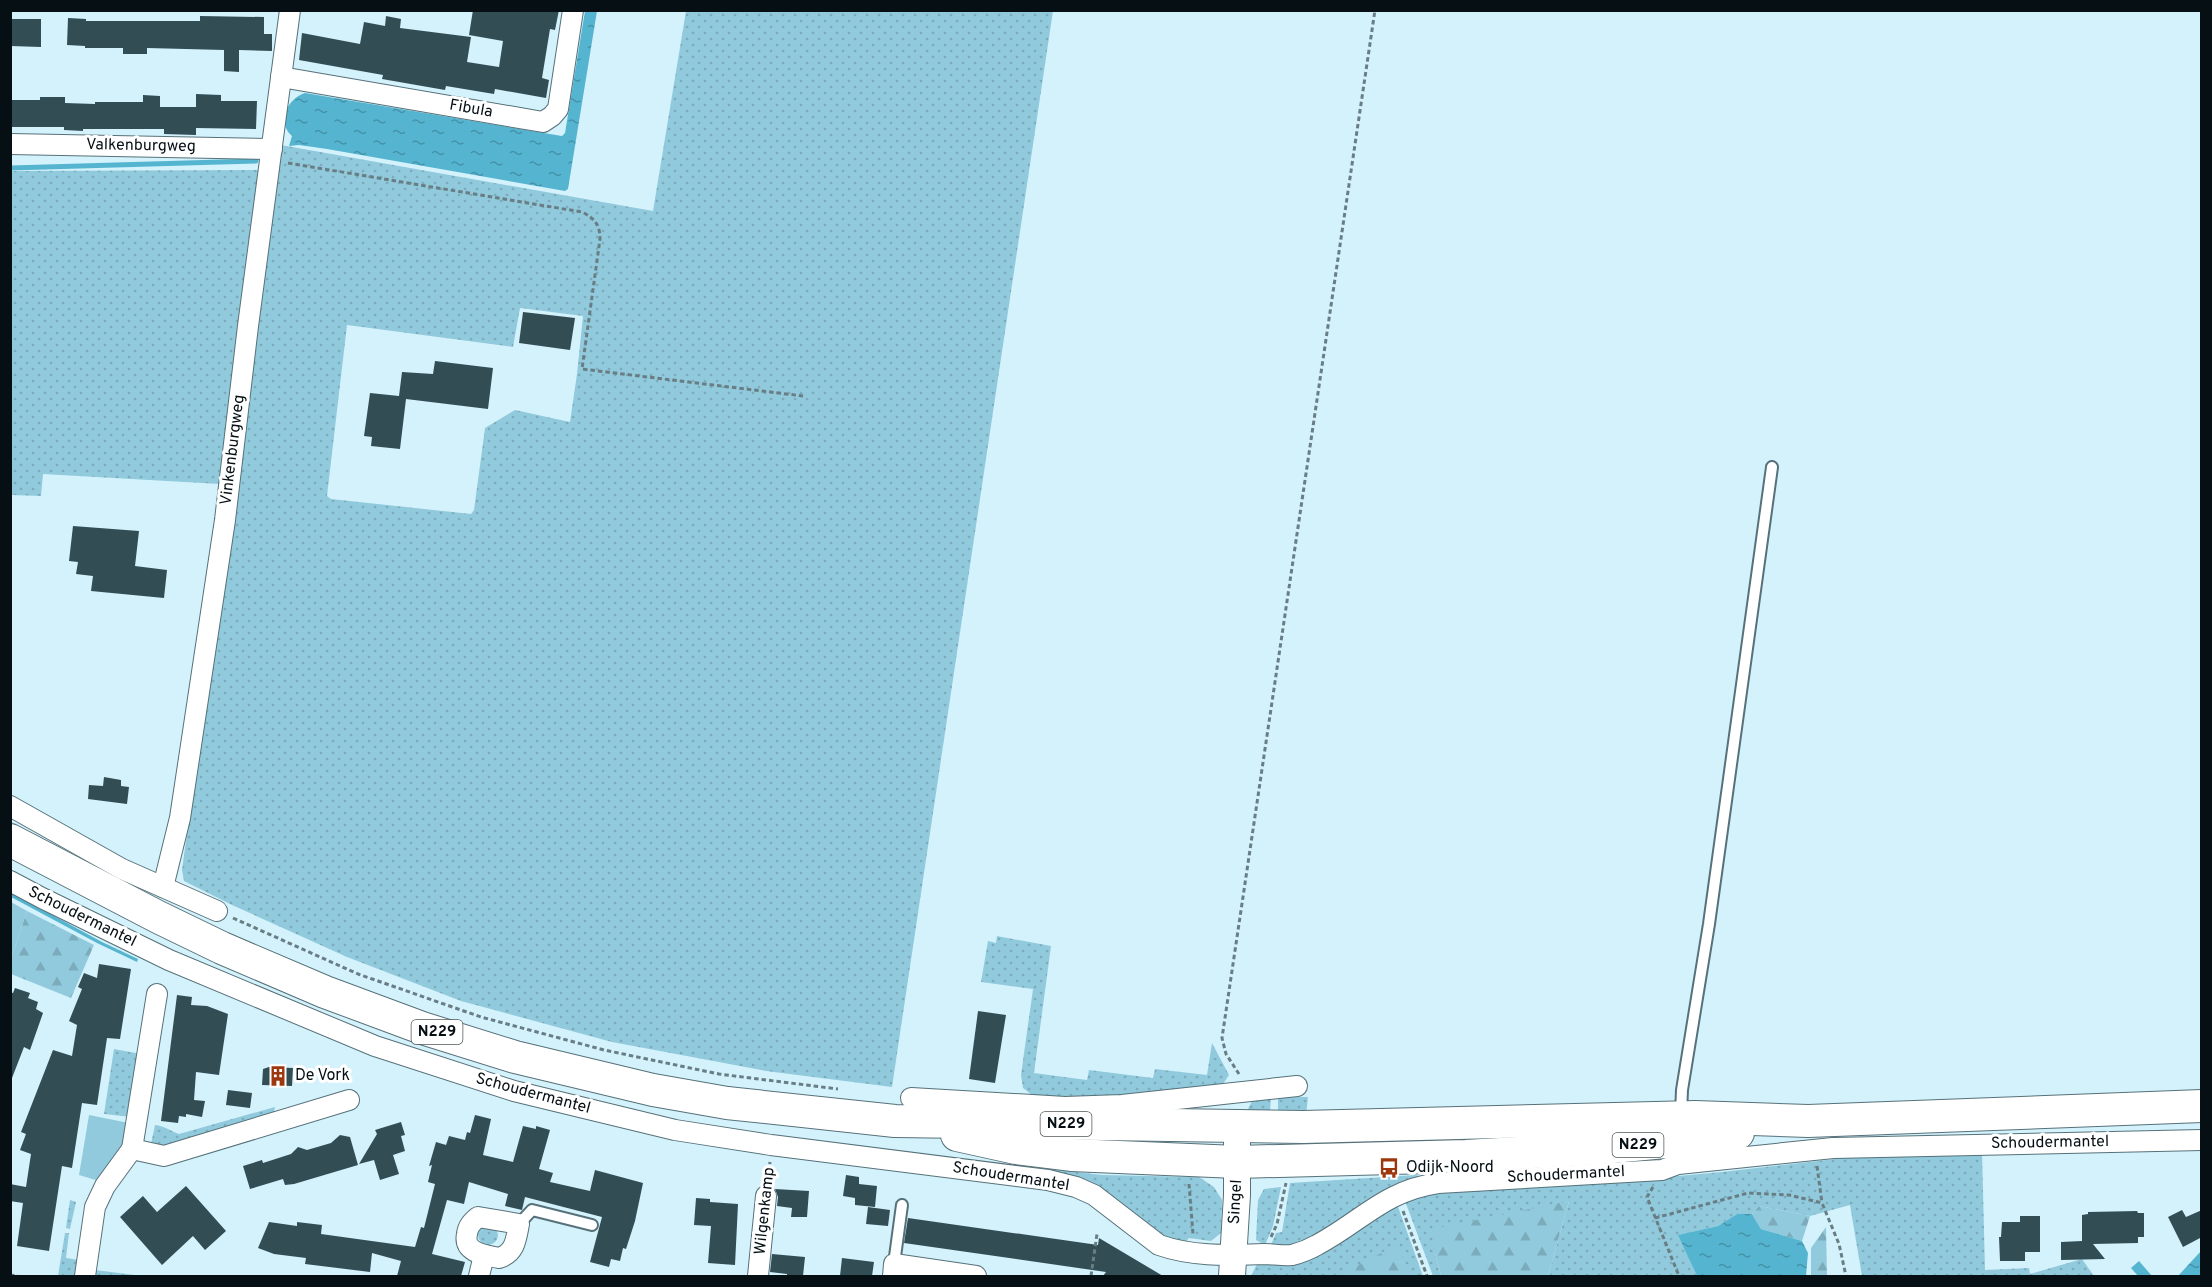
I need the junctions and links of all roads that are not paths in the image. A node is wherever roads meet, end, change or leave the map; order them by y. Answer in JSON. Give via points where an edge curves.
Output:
{"nodes":[{"id":1,"x":290,"y":10,"type":"edge"},
{"id":2,"x":573,"y":10,"type":"edge"},
{"id":3,"x":281,"y":77,"type":"junction"},
{"id":4,"x":10,"y":144,"type":"edge"},
{"id":5,"x":272,"y":155,"type":"junction"},
{"id":6,"x":1772,"y":467,"type":"dead end"},
{"id":7,"x":10,"y":806,"type":"edge"},
{"id":8,"x":10,"y":840,"type":"edge"},
{"id":9,"x":10,"y":881,"type":"edge"},
{"id":10,"x":163,"y":887,"type":"junction"},
{"id":11,"x":217,"y":911,"type":"road end"},
{"id":12,"x":157,"y":994,"type":"dead end"},
{"id":13,"x":1297,"y":1086,"type":"dead end"},
{"id":14,"x":1243,"y":1093,"type":"junction"},
{"id":15,"x":349,"y":1100,"type":"dead end"},
{"id":16,"x":2202,"y":1106,"type":"edge"},
{"id":17,"x":903,"y":1109,"type":"junction"},
{"id":18,"x":1681,"y":1118,"type":"junction"},
{"id":19,"x":1237,"y":1127,"type":"junction"},
{"id":20,"x":1810,"y":1139,"type":"junction"},
{"id":21,"x":2202,"y":1140,"type":"edge"},
{"id":22,"x":132,"y":1149,"type":"junction"},
{"id":23,"x":1237,"y":1162,"type":"junction"},
{"id":24,"x":766,"y":1196,"type":"road end"},
{"id":25,"x":902,"y":1205,"type":"dead end"},
{"id":26,"x":519,"y":1224,"type":"junction"},
{"id":27,"x":592,"y":1225,"type":"dead end"},
{"id":28,"x":484,"y":1255,"type":"junction"},
{"id":29,"x":1232,"y":1265,"type":"edge"},
{"id":30,"x":893,"y":1270,"type":"edge"},
{"id":31,"x":85,"y":1276,"type":"edge"},
{"id":32,"x":479,"y":1276,"type":"edge"},
{"id":33,"x":759,"y":1276,"type":"edge"},
{"id":34,"x":976,"y":1276,"type":"edge"}],
"edges":[{"from":1,"to":3,"type":"street","name":"Vinkenburgweg"},
{"from":2,"to":3,"type":"street","name":"Fibula","via":[[558,109],[543,122]]},
{"from":3,"to":5,"type":"street","name":"Vinkenburgweg"},
{"from":4,"to":5,"type":"street","name":"Valkenburgweg"},
{"from":5,"to":10,"type":"street","name":"Vinkenburgweg","via":[[225,520],[180,818]]},
{"from":6,"to":18,"type":"lane"},
{"from":7,"to":10,"type":"street","via":[[122,869]]},
{"from":8,"to":17,"type":"main road","name":"Schoudermantel","number":"N229","via":[[222,948],[325,992],[515,1057],[727,1103]]},
{"from":9,"to":29,"type":"street","name":"Schoudermantel","via":[[169,960],[375,1046],[514,1091],[675,1130],[1076,1186],[1095,1195],[1159,1245]]},
{"from":10,"to":11,"type":"street"},
{"from":12,"to":22,"type":"street"},
{"from":13,"to":14,"type":"street","name":"Schoudermantel"},
{"from":14,"to":17,"type":"street","name":"Schoudermantel","via":[[1144,1104]]},
{"from":14,"to":19,"type":"street"},
{"from":15,"to":22,"type":"street","via":[[164,1156]]},
{"from":16,"to":20,"type":"main road","name":"Schoudermantel","number":"N229"},
{"from":17,"to":19,"type":"main road","name":"Schoudermantel","number":"N229"},
{"from":17,"to":23,"type":"main road","name":"Schoudermantel","number":"N229","via":[[1016,1148],[1071,1155]]},
{"from":18,"to":19,"type":"main road","name":"Schoudermantel","number":"N229"},
{"from":18,"to":20,"type":"main road","name":"Schoudermantel","number":"N229"},
{"from":19,"to":23,"type":"street","name":"Singel"},
{"from":20,"to":21,"type":"street","name":"Schoudermantel"},
{"from":20,"to":23,"type":"main road","name":"Schoudermantel","number":"N229","via":[[1706,1138],[1466,1156]]},
{"from":20,"to":29,"type":"street","name":"Schoudermantel","via":[[1662,1170],[1420,1186],[1375,1206],[1314,1247],[1291,1255],[1266,1254]]},
{"from":22,"to":31,"type":"street","via":[[95,1207]]},
{"from":23,"to":29,"type":"street","name":"Singel"},
{"from":24,"to":33,"type":"street","name":"Wilgenkamp"},
{"from":25,"to":30,"type":"lane"},
{"from":26,"to":27,"type":"lane","via":[[532,1210]]},
{"from":26,"to":28,"type":"street","via":[[511,1251],[499,1258]]},
{"from":26,"to":28,"type":"street","via":[[478,1217],[473,1221],[466,1242]]},
{"from":28,"to":32,"type":"street"},
{"from":30,"to":34,"type":"street"}]}
